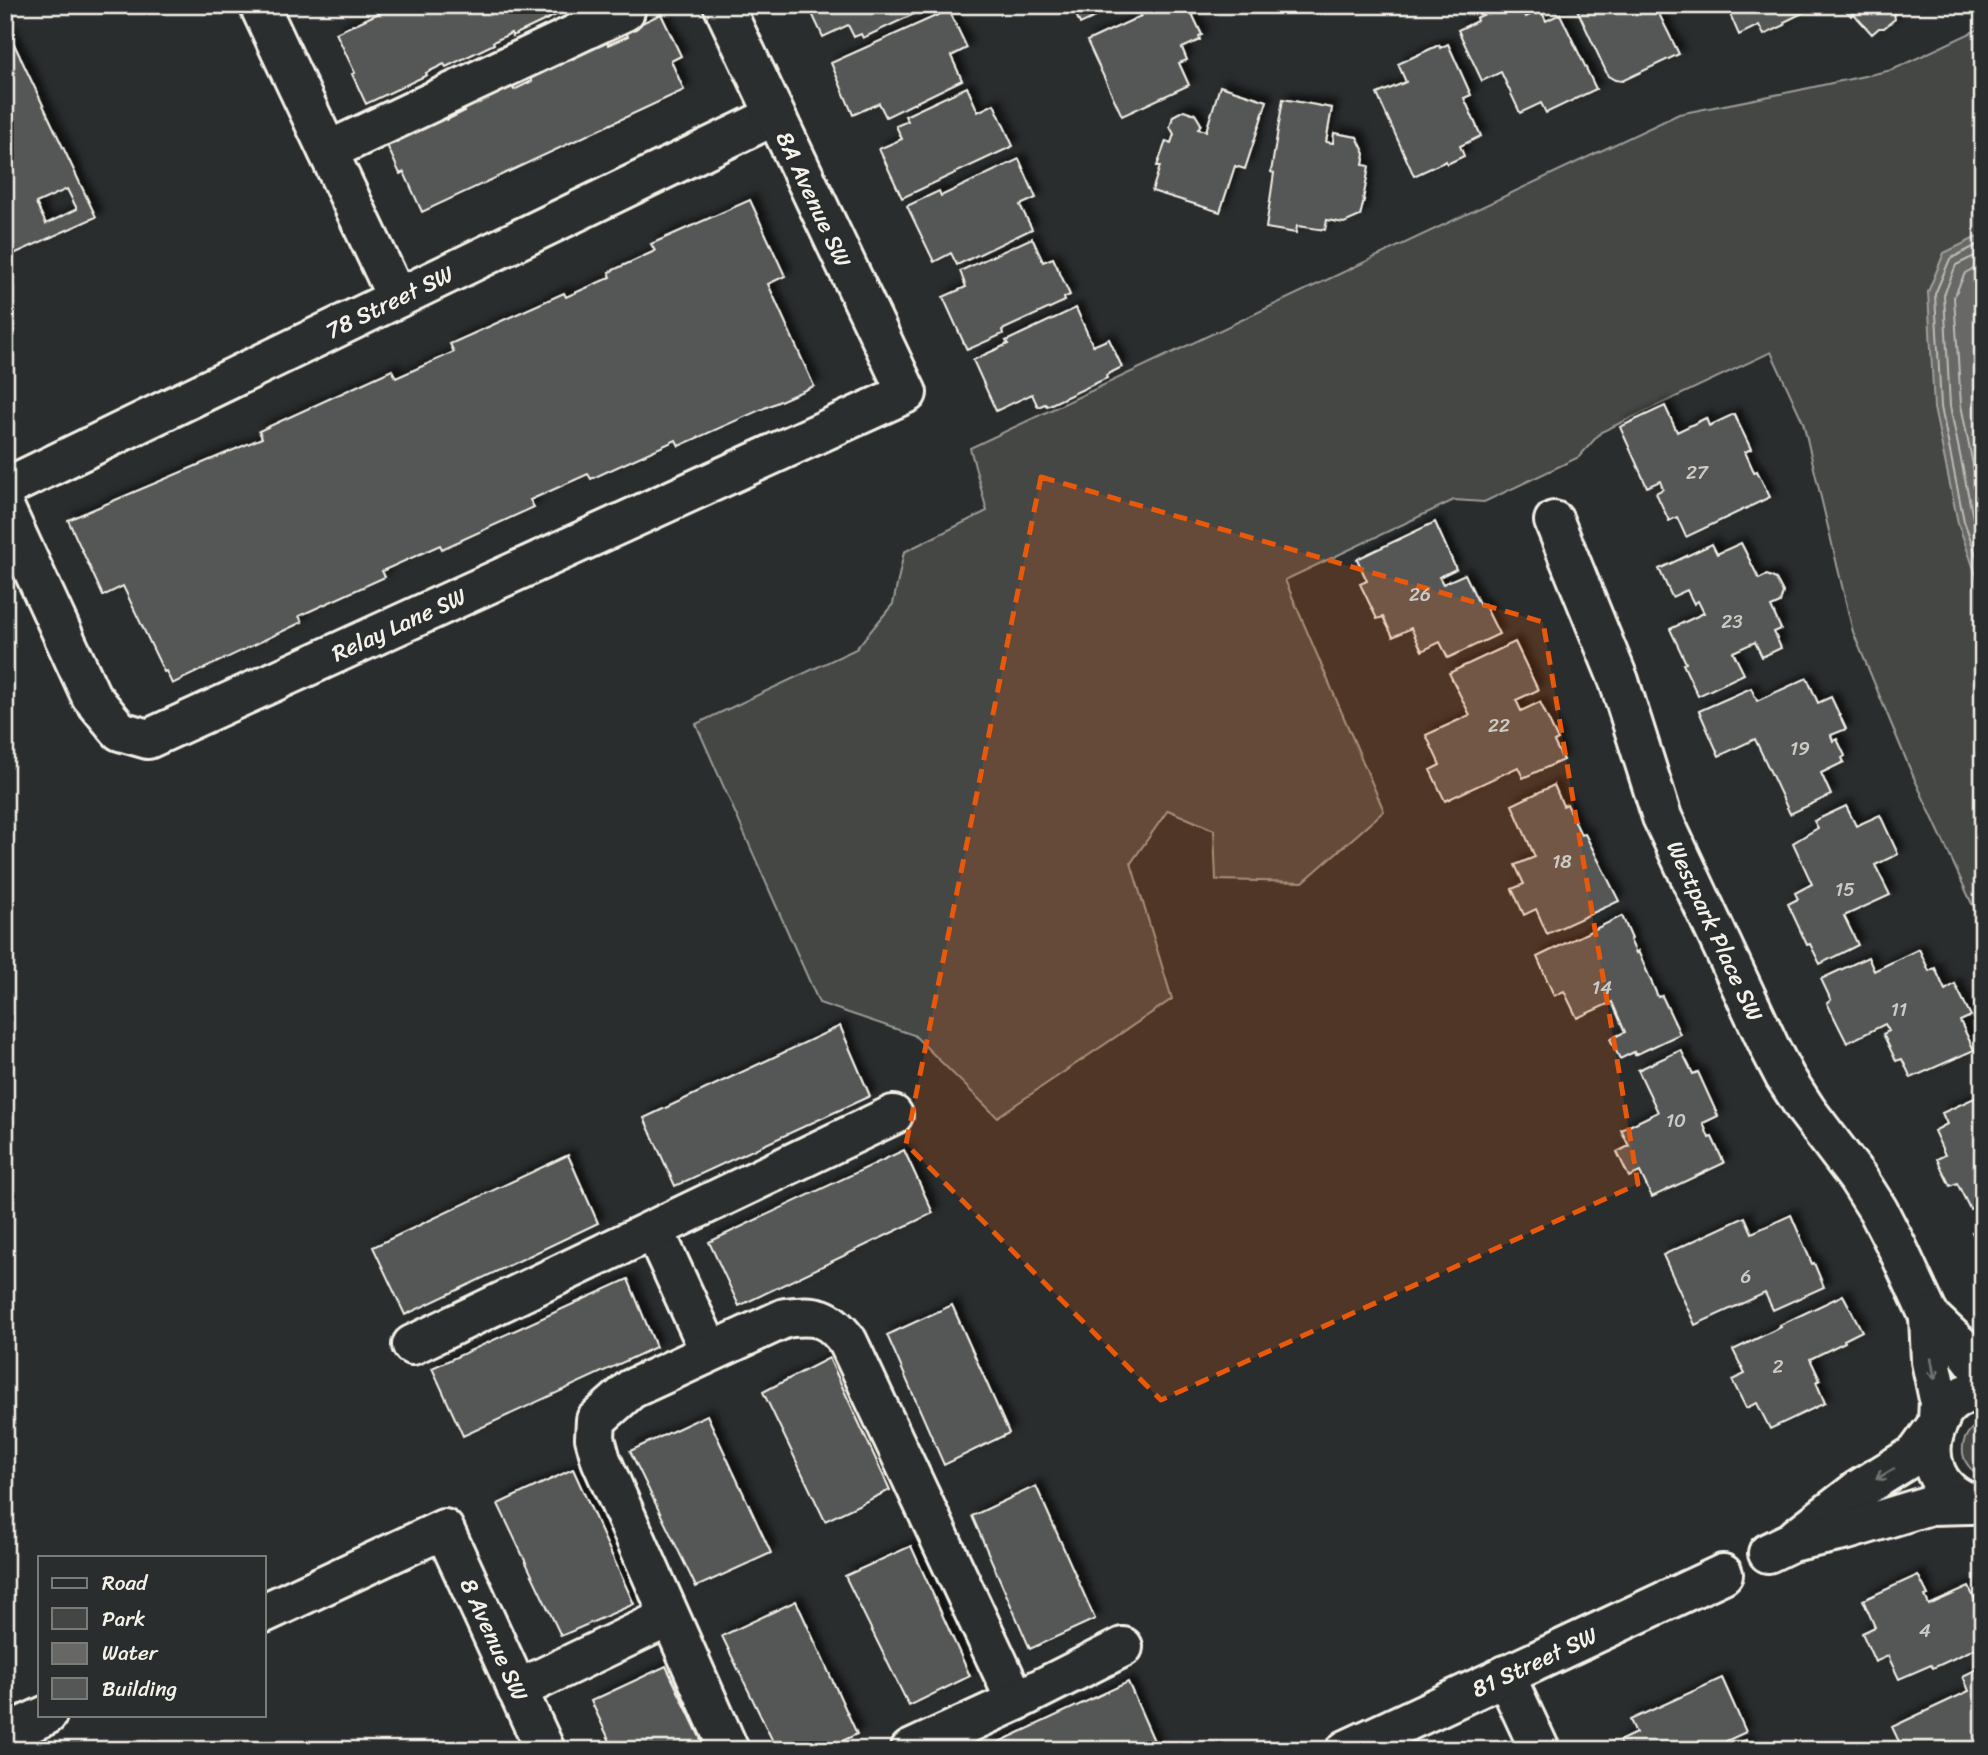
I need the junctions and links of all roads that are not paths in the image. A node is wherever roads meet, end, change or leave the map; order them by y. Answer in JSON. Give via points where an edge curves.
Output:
{"nodes":[{"id":1,"x":258,"y":5,"type":"edge"},
{"id":2,"x":723,"y":5,"type":"edge"},
{"id":3,"x":625,"y":11,"type":"dead end"},
{"id":4,"x":774,"y":116,"type":"junction"},
{"id":5,"x":328,"y":151,"type":"junction"},
{"id":6,"x":397,"y":298,"type":"junction"},
{"id":7,"x":906,"y":393,"type":"joint"},
{"id":8,"x":5,"y":488,"type":"edge"},
{"id":9,"x":5,"y":509,"type":"edge"},
{"id":10,"x":1554,"y":521,"type":"dead end"},
{"id":11,"x":893,"y":1115,"type":"dead end"},
{"id":12,"x":654,"y":1230,"type":"junction"},
{"id":13,"x":1929,"y":1316,"type":"junction"},
{"id":14,"x":412,"y":1345,"type":"dead end"},
{"id":15,"x":710,"y":1352,"type":"junction"},
{"id":16,"x":1983,"y":1373,"type":"edge"},
{"id":17,"x":1983,"y":1389,"type":"edge"},
{"id":18,"x":1936,"y":1425,"type":"junction"},
{"id":19,"x":1979,"y":1506,"type":"edge"},
{"id":20,"x":1723,"y":1574,"type":"dead end"},
{"id":21,"x":266,"y":1612,"type":"edge"},
{"id":22,"x":669,"y":1617,"type":"junction"},
{"id":23,"x":1123,"y":1647,"type":"dead end"},
{"id":24,"x":1505,"y":1675,"type":"junction"},
{"id":25,"x":517,"y":1690,"type":"junction"},
{"id":26,"x":1016,"y":1701,"type":"junction"},
{"id":27,"x":45,"y":1716,"type":"edge"},
{"id":28,"x":5,"y":1734,"type":"edge"},
{"id":29,"x":545,"y":1750,"type":"edge"},
{"id":30,"x":729,"y":1750,"type":"edge"},
{"id":31,"x":910,"y":1750,"type":"edge"},
{"id":32,"x":1346,"y":1750,"type":"edge"},
{"id":33,"x":1540,"y":1750,"type":"edge"}],
"edges":[{"from":1,"to":5,"type":"street"},
{"from":2,"to":4,"type":"street","name":"8A Avenue SW"},
{"from":3,"to":5,"type":"street"},
{"from":4,"to":6,"type":"street","name":"78 Street SW"},
{"from":4,"to":7,"type":"street","name":"8A Avenue SW"},
{"from":5,"to":6,"type":"street"},
{"from":6,"to":8,"type":"street","name":"78 Street SW"},
{"from":7,"to":9,"type":"street","name":"Relay Lane SW","via":[[148,739],[120,731],[91,696]]},
{"from":10,"to":13,"type":"street","name":"Westpark Place SW","via":[[1619,681],[1662,817],[1771,1050],[1807,1111],[1878,1210]]},
{"from":11,"to":12,"type":"street"},
{"from":12,"to":14,"type":"street"},
{"from":12,"to":15,"type":"street"},
{"from":13,"to":16,"type":"street","name":"Westpark Place SW"},
{"from":13,"to":18,"type":"street","name":"Westpark Place SW","one_way":true,"via":[[1939,1399]]},
{"from":15,"to":22,"type":"street","via":[[631,1389],[596,1420],[594,1438],[601,1460]]},
{"from":15,"to":26,"type":"street","via":[[785,1318],[824,1318],[839,1328]]},
{"from":17,"to":18,"type":"street","via":[[1963,1395],[1945,1409]]},
{"from":18,"to":19,"type":"street","name":"Westpark Place SW","via":[[1931,1455],[1940,1480],[1958,1498]]},
{"from":18,"to":19,"type":"street","one_way":true,"via":[[1916,1454],[1780,1547],[1930,1505]]},
{"from":20,"to":24,"type":"street","name":"81 Street SW"},
{"from":21,"to":25,"type":"street","name":"8 Avenue SW","via":[[444,1529]]},
{"from":22,"to":25,"type":"street"},
{"from":22,"to":30,"type":"street"},
{"from":23,"to":26,"type":"street"},
{"from":24,"to":32,"type":"street","name":"81 Street SW"},
{"from":24,"to":33,"type":"street"},
{"from":25,"to":29,"type":"street","name":"8 Avenue SW"},
{"from":26,"to":31,"type":"street"},
{"from":27,"to":28,"type":"street"}]}
